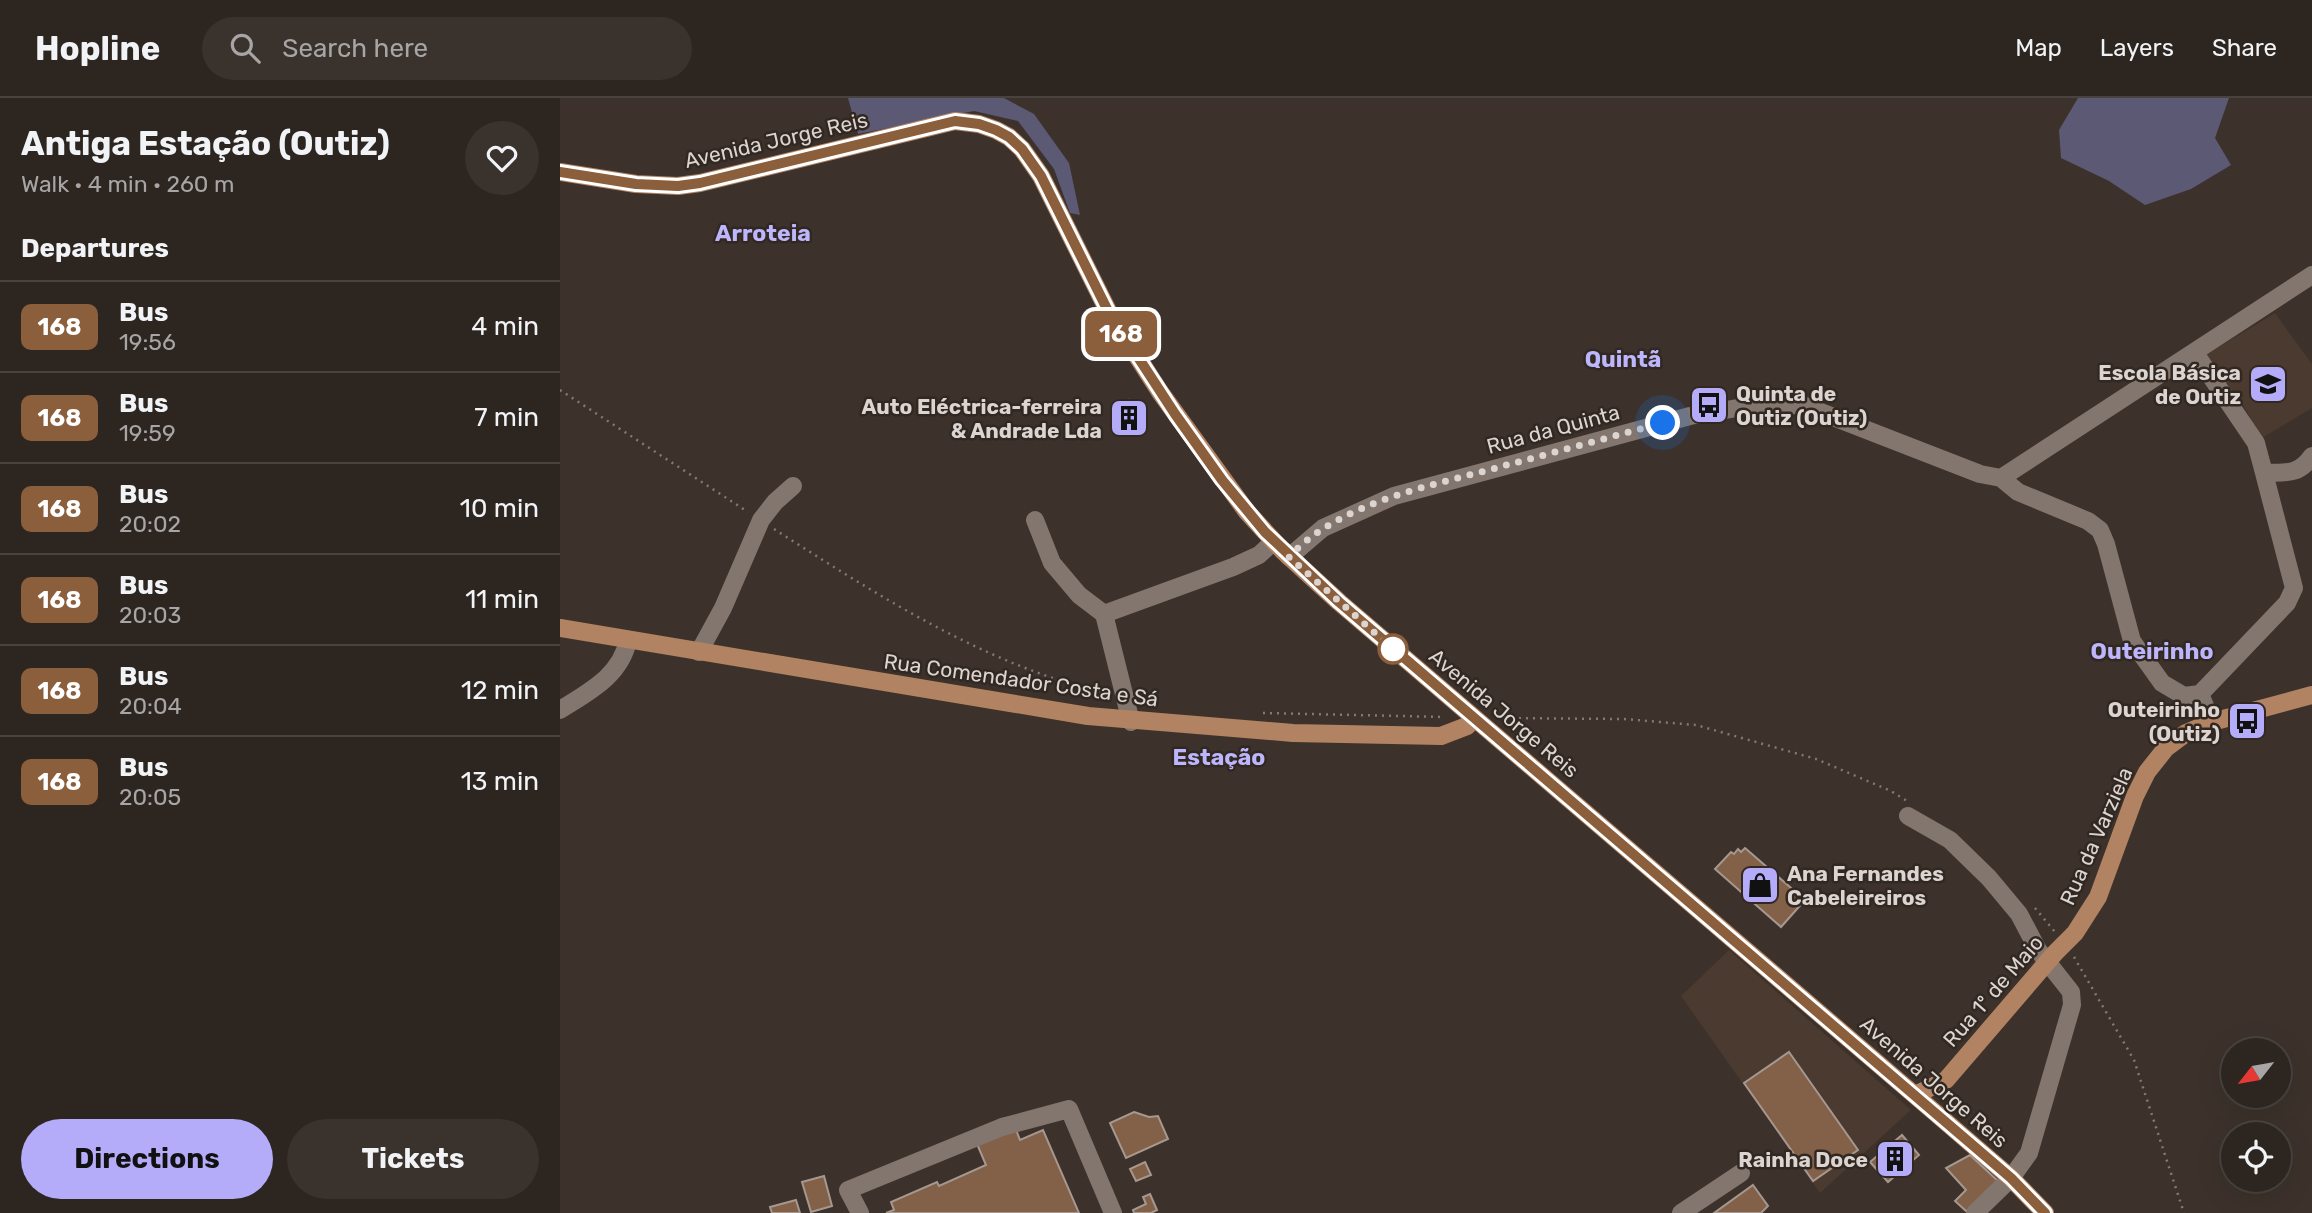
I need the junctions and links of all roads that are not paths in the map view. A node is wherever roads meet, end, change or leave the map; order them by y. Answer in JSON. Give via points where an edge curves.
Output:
{"nodes":[{"id":1,"x":560,"y":172,"type":"edge"},
{"id":2,"x":2312,"y":275,"type":"edge"},
{"id":3,"x":2195,"y":354,"type":"junction"},
{"id":4,"x":2312,"y":456,"type":"edge"},
{"id":5,"x":2264,"y":473,"type":"junction"},
{"id":6,"x":2001,"y":478,"type":"junction"},
{"id":7,"x":793,"y":486,"type":"dead end"},
{"id":8,"x":1035,"y":520,"type":"dead end"},
{"id":9,"x":1273,"y":542,"type":"junction"},
{"id":10,"x":1289,"y":557,"type":"junction"},
{"id":11,"x":1104,"y":614,"type":"junction"},
{"id":12,"x":560,"y":628,"type":"edge"},
{"id":13,"x":628,"y":640,"type":"junction"},
{"id":14,"x":699,"y":652,"type":"junction"},
{"id":15,"x":2200,"y":694,"type":"junction"},
{"id":16,"x":2312,"y":695,"type":"edge"},
{"id":17,"x":560,"y":710,"type":"edge"},
{"id":18,"x":1474,"y":718,"type":"junction"},
{"id":19,"x":1131,"y":722,"type":"junction"},
{"id":20,"x":2212,"y":722,"type":"junction"},
{"id":21,"x":1908,"y":816,"type":"dead end"},
{"id":22,"x":2075,"y":933,"type":"joint"},
{"id":23,"x":2051,"y":958,"type":"junction"},
{"id":24,"x":1946,"y":1080,"type":"junction"},
{"id":25,"x":1915,"y":1095,"type":"junction"},
{"id":26,"x":1938,"y":1115,"type":"junction"},
{"id":27,"x":1741,"y":1173,"type":"dead end"},
{"id":28,"x":2011,"y":1178,"type":"junction"},
{"id":29,"x":860,"y":1213,"type":"edge"},
{"id":30,"x":1113,"y":1213,"type":"edge"},
{"id":31,"x":1681,"y":1213,"type":"edge"},
{"id":32,"x":1975,"y":1213,"type":"edge"},
{"id":33,"x":2045,"y":1213,"type":"edge"}],
"edges":[{"from":1,"to":9,"type":"main road","name":"Avenida Jorge Reis","via":[[684,186],[955,121],[1003,133],[1022,149],[1041,176],[1130,348],[1222,480]]},
{"from":2,"to":3,"type":"street"},
{"from":3,"to":5,"type":"street","via":[[2256,443]]},
{"from":3,"to":6,"type":"street"},
{"from":4,"to":5,"type":"street","via":[[2298,471]]},
{"from":5,"to":15,"type":"street","via":[[2294,588],[2287,603]]},
{"from":6,"to":10,"type":"street","name":"Rua da Quinta","via":[[1805,406],[1767,403],[1690,416],[1394,496],[1323,528]]},
{"from":6,"to":15,"type":"street","name":"Rua da Quinta","via":[[2018,492],[2100,530],[2132,641],[2162,683],[2184,696]]},
{"from":7,"to":14,"type":"street","via":[[761,520]]},
{"from":8,"to":11,"type":"street","via":[[1052,563],[1079,595]]},
{"from":9,"to":10,"type":"main road","name":"Avenida Jorge Reis"},
{"from":9,"to":11,"type":"street","via":[[1259,555],[1233,567]]},
{"from":10,"to":18,"type":"main road","name":"Avenida Jorge Reis"},
{"from":11,"to":19,"type":"street"},
{"from":12,"to":13,"type":"main road","name":"Rua Comendador Costa e Sá"},
{"from":13,"to":14,"type":"main road","name":"Rua Comendador Costa e Sá"},
{"from":13,"to":17,"type":"street","via":[[615,670]]},
{"from":14,"to":19,"type":"main road","name":"Rua Comendador Costa e Sá"},
{"from":15,"to":20,"type":"street"},
{"from":16,"to":20,"type":"main road","name":"Rua da Varziela"},
{"from":18,"to":19,"type":"main road","name":"Rua Comendador Costa e Sá","via":[[1467,726],[1441,736],[1293,733]]},
{"from":18,"to":25,"type":"main road","name":"Avenida Jorge Reis"},
{"from":20,"to":22,"type":"main road","name":"Rua da Varziela","via":[[2166,748],[2147,772],[2098,897]]},
{"from":21,"to":23,"type":"street","via":[[1950,840],[1989,878]]},
{"from":22,"to":23,"type":"main road","name":"Rua 1º de Maio"},
{"from":23,"to":24,"type":"main road","name":"Rua 1º de Maio"},
{"from":23,"to":28,"type":"street","via":[[2071,992],[2072,1005],[2029,1153]]},
{"from":24,"to":25,"type":"main road","name":"Rua 1º de Maio"},
{"from":24,"to":26,"type":"main road","name":"Rua 1º de Maio"},
{"from":25,"to":26,"type":"main road","name":"Avenida Jorge Reis"},
{"from":26,"to":28,"type":"main road","name":"Avenida Jorge Reis"},
{"from":27,"to":31,"type":"street"},
{"from":28,"to":32,"type":"street"},
{"from":28,"to":33,"type":"main road","name":"Avenida Jorge Reis"},
{"from":29,"to":30,"type":"street","via":[[848,1190],[1002,1127],[1069,1109]]}]}
